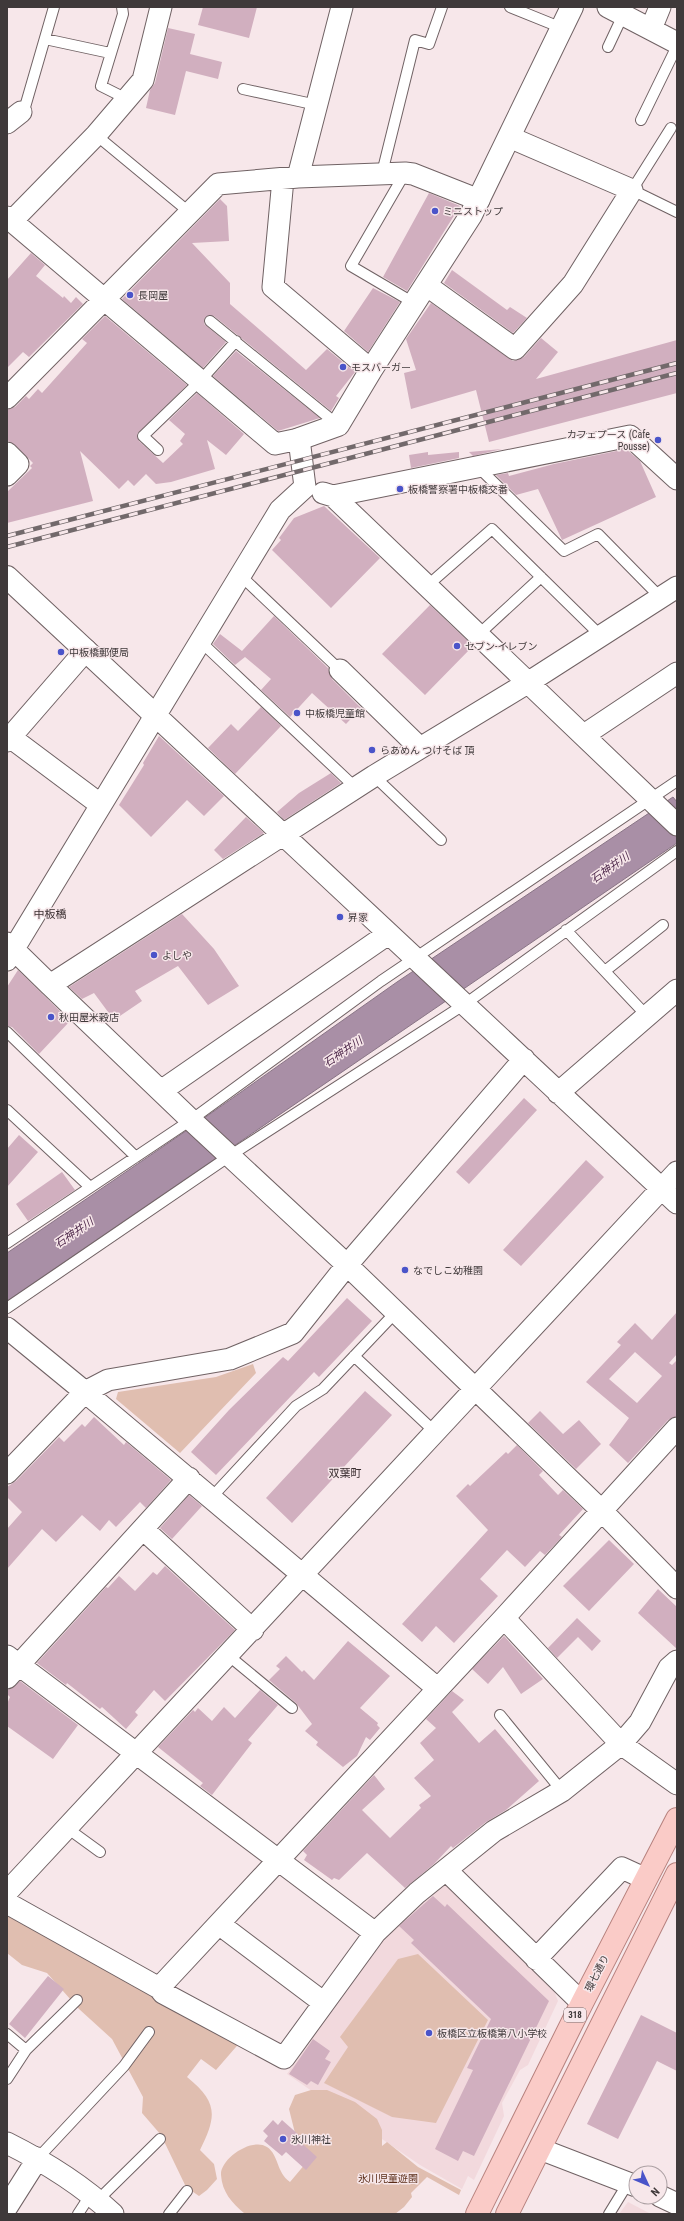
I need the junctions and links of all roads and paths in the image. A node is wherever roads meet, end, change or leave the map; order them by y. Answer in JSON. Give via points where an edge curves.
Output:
{"nodes":[{"id":1,"x":54,"y":7,"type":"edge"},
{"id":2,"x":122,"y":7,"type":"edge"},
{"id":3,"x":161,"y":7,"type":"edge"},
{"id":4,"x":342,"y":7,"type":"edge"},
{"id":5,"x":442,"y":7,"type":"edge"},
{"id":6,"x":510,"y":7,"type":"edge"},
{"id":7,"x":572,"y":7,"type":"edge"},
{"id":8,"x":660,"y":7,"type":"edge"},
{"id":9,"x":616,"y":11,"type":"edge"},
{"id":10,"x":562,"y":28,"type":"junction"},
{"id":11,"x":651,"y":28,"type":"junction"},
{"id":12,"x":45,"y":39,"type":"junction"},
{"id":13,"x":677,"y":44,"type":"edge"},
{"id":14,"x":608,"y":47,"type":"dead end"},
{"id":15,"x":110,"y":53,"type":"junction"},
{"id":16,"x":243,"y":89,"type":"dead end"},
{"id":17,"x":127,"y":99,"type":"junction"},
{"id":18,"x":316,"y":105,"type":"junction"},
{"id":19,"x":14,"y":117,"type":"edge"},
{"id":20,"x":641,"y":120,"type":"dead end"},
{"id":21,"x":671,"y":128,"type":"dead end"},
{"id":22,"x":96,"y":135,"type":"junction"},
{"id":23,"x":509,"y":137,"type":"junction"},
{"id":24,"x":382,"y":173,"type":"junction"},
{"id":25,"x":405,"y":173,"type":"junction"},
{"id":26,"x":290,"y":178,"type":"junction"},
{"id":27,"x":632,"y":190,"type":"junction"},
{"id":28,"x":479,"y":200,"type":"junction"},
{"id":29,"x":189,"y":212,"type":"junction"},
{"id":30,"x":677,"y":212,"type":"edge"},
{"id":31,"x":9,"y":219,"type":"edge"},
{"id":32,"x":426,"y":285,"type":"junction"},
{"id":33,"x":103,"y":299,"type":"junction"},
{"id":34,"x":414,"y":303,"type":"junction"},
{"id":35,"x":210,"y":321,"type":"dead end"},
{"id":36,"x":236,"y":341,"type":"junction"},
{"id":37,"x":371,"y":370,"type":"junction"},
{"id":38,"x":200,"y":381,"type":"junction"},
{"id":39,"x":7,"y":398,"type":"edge"},
{"id":40,"x":338,"y":425,"type":"junction"},
{"id":41,"x":299,"y":438,"type":"junction"},
{"id":42,"x":158,"y":450,"type":"dead end"},
{"id":43,"x":7,"y":453,"type":"edge"},
{"id":44,"x":478,"y":467,"type":"junction"},
{"id":45,"x":7,"y":475,"type":"edge"},
{"id":46,"x":677,"y":479,"type":"edge"},
{"id":47,"x":305,"y":487,"type":"junction"},
{"id":48,"x":333,"y":496,"type":"junction"},
{"id":49,"x":240,"y":575,"type":"junction"},
{"id":50,"x":541,"y":577,"type":"junction"},
{"id":51,"x":9,"y":584,"type":"edge"},
{"id":52,"x":427,"y":586,"type":"junction"},
{"id":53,"x":669,"y":592,"type":"edge"},
{"id":54,"x":478,"y":635,"type":"junction"},
{"id":55,"x":600,"y":635,"type":"junction"},
{"id":56,"x":201,"y":642,"type":"junction"},
{"id":57,"x":86,"y":650,"type":"junction"},
{"id":58,"x":340,"y":670,"type":"joint"},
{"id":59,"x":677,"y":674,"type":"edge"},
{"id":60,"x":529,"y":682,"type":"junction"},
{"id":61,"x":156,"y":716,"type":"junction"},
{"id":62,"x":584,"y":735,"type":"junction"},
{"id":63,"x":9,"y":739,"type":"edge"},
{"id":64,"x":420,"y":748,"type":"junction"},
{"id":65,"x":374,"y":776,"type":"junction"},
{"id":66,"x":677,"y":781,"type":"edge"},
{"id":67,"x":356,"y":788,"type":"junction"},
{"id":68,"x":652,"y":801,"type":"junction"},
{"id":69,"x":101,"y":804,"type":"junction"},
{"id":70,"x":677,"y":825,"type":"edge"},
{"id":71,"x":282,"y":834,"type":"junction"},
{"id":72,"x":441,"y":840,"type":"dead end"},
{"id":73,"x":677,"y":851,"type":"edge"},
{"id":74,"x":663,"y":925,"type":"dead end"},
{"id":75,"x":566,"y":930,"type":"junction"},
{"id":76,"x":388,"y":934,"type":"junction"},
{"id":77,"x":9,"y":951,"type":"edge"},
{"id":78,"x":414,"y":959,"type":"junction"},
{"id":79,"x":605,"y":971,"type":"junction"},
{"id":80,"x":50,"y":985,"type":"junction"},
{"id":81,"x":677,"y":990,"type":"edge"},
{"id":82,"x":465,"y":1004,"type":"junction"},
{"id":83,"x":647,"y":1016,"type":"junction"},
{"id":84,"x":7,"y":1032,"type":"edge"},
{"id":85,"x":524,"y":1059,"type":"junction"},
{"id":86,"x":161,"y":1091,"type":"junction"},
{"id":87,"x":558,"y":1093,"type":"junction"},
{"id":88,"x":7,"y":1110,"type":"edge"},
{"id":89,"x":191,"y":1120,"type":"junction"},
{"id":90,"x":231,"y":1155,"type":"junction"},
{"id":91,"x":136,"y":1157,"type":"junction"},
{"id":92,"x":677,"y":1172,"type":"edge"},
{"id":93,"x":90,"y":1187,"type":"junction"},
{"id":94,"x":662,"y":1188,"type":"junction"},
{"id":95,"x":677,"y":1203,"type":"edge"},
{"id":96,"x":7,"y":1243,"type":"edge"},
{"id":97,"x":347,"y":1265,"type":"junction"},
{"id":98,"x":7,"y":1308,"type":"edge"},
{"id":99,"x":396,"y":1312,"type":"junction"},
{"id":100,"x":7,"y":1328,"type":"edge"},
{"id":101,"x":354,"y":1356,"type":"junction"},
{"id":102,"x":476,"y":1389,"type":"junction"},
{"id":103,"x":85,"y":1392,"type":"junction"},
{"id":104,"x":677,"y":1428,"type":"edge"},
{"id":105,"x":435,"y":1432,"type":"junction"},
{"id":106,"x":7,"y":1473,"type":"edge"},
{"id":107,"x":189,"y":1478,"type":"junction"},
{"id":108,"x":212,"y":1498,"type":"junction"},
{"id":109,"x":601,"y":1510,"type":"junction"},
{"id":110,"x":143,"y":1529,"type":"junction"},
{"id":111,"x":303,"y":1575,"type":"junction"},
{"id":112,"x":677,"y":1588,"type":"edge"},
{"id":113,"x":504,"y":1618,"type":"junction"},
{"id":114,"x":253,"y":1630,"type":"junction"},
{"id":115,"x":229,"y":1656,"type":"junction"},
{"id":116,"x":677,"y":1661,"type":"edge"},
{"id":117,"x":11,"y":1666,"type":"edge"},
{"id":118,"x":437,"y":1688,"type":"junction"},
{"id":119,"x":292,"y":1708,"type":"dead end"},
{"id":120,"x":500,"y":1716,"type":"dead end"},
{"id":121,"x":621,"y":1744,"type":"junction"},
{"id":122,"x":137,"y":1753,"type":"junction"},
{"id":123,"x":677,"y":1784,"type":"edge"},
{"id":124,"x":562,"y":1792,"type":"junction"},
{"id":125,"x":677,"y":1819,"type":"edge"},
{"id":126,"x":67,"y":1828,"type":"junction"},
{"id":127,"x":100,"y":1852,"type":"dead end"},
{"id":128,"x":278,"y":1860,"type":"junction"},
{"id":129,"x":446,"y":1870,"type":"junction"},
{"id":130,"x":677,"y":1874,"type":"edge"},
{"id":131,"x":646,"y":1880,"type":"junction"},
{"id":132,"x":7,"y":1892,"type":"edge"},
{"id":133,"x":7,"y":1903,"type":"edge"},
{"id":134,"x":219,"y":1924,"type":"junction"},
{"id":135,"x":375,"y":1933,"type":"junction"},
{"id":136,"x":536,"y":1959,"type":"junction"},
{"id":137,"x":159,"y":1988,"type":"junction"},
{"id":138,"x":77,"y":2000,"type":"dead end"},
{"id":139,"x":324,"y":2003,"type":"junction"},
{"id":140,"x":582,"y":2003,"type":"junction"},
{"id":141,"x":149,"y":2032,"type":"dead end"},
{"id":142,"x":7,"y":2034,"type":"edge"},
{"id":143,"x":26,"y":2050,"type":"junction"},
{"id":144,"x":7,"y":2079,"type":"edge"},
{"id":145,"x":160,"y":2139,"type":"dead end"},
{"id":146,"x":7,"y":2143,"type":"edge"},
{"id":147,"x":540,"y":2149,"type":"junction"},
{"id":148,"x":38,"y":2158,"type":"junction"},
{"id":149,"x":628,"y":2183,"type":"edge"},
{"id":150,"x":628,"y":2190,"type":"edge"},
{"id":151,"x":188,"y":2191,"type":"dead end"},
{"id":152,"x":95,"y":2197,"type":"junction"},
{"id":153,"x":7,"y":2207,"type":"edge"},
{"id":154,"x":78,"y":2214,"type":"edge"},
{"id":155,"x":113,"y":2214,"type":"edge"},
{"id":156,"x":169,"y":2214,"type":"edge"},
{"id":157,"x":477,"y":2214,"type":"edge"},
{"id":158,"x":507,"y":2214,"type":"edge"},
{"id":159,"x":609,"y":2214,"type":"edge"}],
"edges":[{"from":1,"to":12,"type":"lane"},
{"from":2,"to":15,"type":"lane","via":[[123,14]]},
{"from":3,"to":17,"type":"street","via":[[143,80]]},
{"from":4,"to":18,"type":"street"},
{"from":5,"to":24,"type":"lane","via":[[429,44],[415,40]]},
{"from":6,"to":10,"type":"lane"},
{"from":7,"to":10,"type":"street"},
{"from":8,"to":11,"type":"street"},
{"from":9,"to":11,"type":"street"},
{"from":9,"to":14,"type":"lane"},
{"from":10,"to":23,"type":"street"},
{"from":11,"to":13,"type":"street"},
{"from":12,"to":15,"type":"lane"},
{"from":12,"to":19,"type":"lane","via":[[25,106]]},
{"from":13,"to":20,"type":"lane"},
{"from":15,"to":17,"type":"lane","via":[[101,86]]},
{"from":16,"to":18,"type":"lane"},
{"from":17,"to":22,"type":"street"},
{"from":18,"to":26,"type":"street"},
{"from":21,"to":27,"type":"lane"},
{"from":22,"to":29,"type":"lane"},
{"from":22,"to":31,"type":"street"},
{"from":23,"to":27,"type":"street"},
{"from":23,"to":28,"type":"street"},
{"from":24,"to":25,"type":"street"},
{"from":24,"to":26,"type":"street"},
{"from":25,"to":28,"type":"street"},
{"from":25,"to":34,"type":"lane","via":[[350,266]]},
{"from":26,"to":29,"type":"street","via":[[218,184]]},
{"from":26,"to":37,"type":"street","via":[[273,288]]},
{"from":27,"to":30,"type":"lane"},
{"from":27,"to":32,"type":"street","via":[[573,284],[515,349]]},
{"from":28,"to":32,"type":"street"},
{"from":29,"to":33,"type":"street"},
{"from":31,"to":33,"type":"street"},
{"from":32,"to":34,"type":"street"},
{"from":33,"to":38,"type":"street"},
{"from":33,"to":39,"type":"street"},
{"from":34,"to":37,"type":"street"},
{"from":35,"to":36,"type":"lane"},
{"from":36,"to":38,"type":"lane"},
{"from":36,"to":40,"type":"lane"},
{"from":37,"to":40,"type":"street"},
{"from":38,"to":41,"type":"street","via":[[275,444]]},
{"from":38,"to":42,"type":"lane","via":[[143,436]]},
{"from":40,"to":41,"type":"street"},
{"from":41,"to":47,"type":"street"},
{"from":43,"to":45,"type":"street","via":[[18,464]]},
{"from":44,"to":46,"type":"street","via":[[630,436]]},
{"from":44,"to":48,"type":"street"},
{"from":44,"to":53,"type":"lane","via":[[564,551],[598,534]]},
{"from":47,"to":48,"type":"street"},
{"from":47,"to":49,"type":"street","via":[[280,510]]},
{"from":48,"to":52,"type":"street"},
{"from":49,"to":56,"type":"street"},
{"from":49,"to":58,"type":"lane"},
{"from":50,"to":52,"type":"lane","via":[[492,529]]},
{"from":50,"to":54,"type":"lane"},
{"from":50,"to":55,"type":"lane"},
{"from":51,"to":57,"type":"street"},
{"from":52,"to":54,"type":"street"},
{"from":53,"to":55,"type":"street"},
{"from":54,"to":60,"type":"street"},
{"from":55,"to":60,"type":"street"},
{"from":56,"to":61,"type":"street"},
{"from":56,"to":67,"type":"lane"},
{"from":57,"to":61,"type":"street"},
{"from":57,"to":63,"type":"street"},
{"from":58,"to":64,"type":"street"},
{"from":59,"to":62,"type":"street"},
{"from":60,"to":62,"type":"street"},
{"from":60,"to":64,"type":"street"},
{"from":61,"to":69,"type":"street"},
{"from":61,"to":71,"type":"street"},
{"from":62,"to":68,"type":"street"},
{"from":63,"to":69,"type":"street"},
{"from":64,"to":65,"type":"street"},
{"from":65,"to":67,"type":"street"},
{"from":65,"to":72,"type":"lane"},
{"from":66,"to":68,"type":"lane"},
{"from":67,"to":71,"type":"street"},
{"from":68,"to":70,"type":"street"},
{"from":68,"to":78,"type":"lane"},
{"from":69,"to":77,"type":"street"},
{"from":71,"to":76,"type":"street"},
{"from":71,"to":80,"type":"street"},
{"from":73,"to":75,"type":"lane"},
{"from":74,"to":79,"type":"lane"},
{"from":75,"to":79,"type":"lane"},
{"from":75,"to":82,"type":"lane"},
{"from":76,"to":78,"type":"street"},
{"from":76,"to":86,"type":"street"},
{"from":77,"to":80,"type":"street"},
{"from":78,"to":82,"type":"street"},
{"from":78,"to":89,"type":"lane"},
{"from":79,"to":83,"type":"lane"},
{"from":80,"to":86,"type":"street"},
{"from":81,"to":83,"type":"street"},
{"from":82,"to":85,"type":"street"},
{"from":82,"to":90,"type":"lane"},
{"from":83,"to":87,"type":"street"},
{"from":84,"to":91,"type":"lane"},
{"from":85,"to":87,"type":"street"},
{"from":85,"to":97,"type":"street"},
{"from":86,"to":89,"type":"street"},
{"from":87,"to":94,"type":"street"},
{"from":88,"to":93,"type":"lane"},
{"from":89,"to":90,"type":"street"},
{"from":89,"to":91,"type":"lane"},
{"from":90,"to":97,"type":"street"},
{"from":90,"to":98,"type":"lane"},
{"from":91,"to":93,"type":"lane"},
{"from":92,"to":94,"type":"street"},
{"from":93,"to":96,"type":"lane"},
{"from":94,"to":95,"type":"street"},
{"from":94,"to":102,"type":"street"},
{"from":97,"to":99,"type":"street"},
{"from":97,"to":103,"type":"street","via":[[293,1333],[230,1359],[108,1380]]},
{"from":99,"to":101,"type":"lane"},
{"from":99,"to":102,"type":"street"},
{"from":100,"to":103,"type":"street"},
{"from":101,"to":105,"type":"lane"},
{"from":101,"to":108,"type":"lane","via":[[323,1389],[296,1406]]},
{"from":102,"to":105,"type":"street"},
{"from":102,"to":109,"type":"street"},
{"from":103,"to":106,"type":"street"},
{"from":103,"to":107,"type":"street"},
{"from":104,"to":109,"type":"street"},
{"from":105,"to":111,"type":"street"},
{"from":107,"to":108,"type":"street"},
{"from":107,"to":110,"type":"street"},
{"from":108,"to":111,"type":"street"},
{"from":109,"to":112,"type":"street"},
{"from":109,"to":113,"type":"street"},
{"from":110,"to":114,"type":"street"},
{"from":110,"to":117,"type":"street"},
{"from":111,"to":114,"type":"street"},
{"from":111,"to":118,"type":"street"},
{"from":113,"to":118,"type":"street"},
{"from":113,"to":121,"type":"street"},
{"from":114,"to":115,"type":"street"},
{"from":115,"to":119,"type":"lane"},
{"from":115,"to":122,"type":"street"},
{"from":116,"to":121,"type":"street","via":[[669,1668],[640,1722]]},
{"from":117,"to":122,"type":"street"},
{"from":118,"to":128,"type":"street"},
{"from":120,"to":124,"type":"lane"},
{"from":121,"to":123,"type":"street"},
{"from":121,"to":124,"type":"street"},
{"from":122,"to":126,"type":"street"},
{"from":122,"to":128,"type":"street"},
{"from":124,"to":129,"type":"street","via":[[494,1831]]},
{"from":125,"to":131,"type":"main road","name":"環七通り","number":"318"},
{"from":126,"to":127,"type":"lane"},
{"from":126,"to":132,"type":"street"},
{"from":128,"to":134,"type":"street"},
{"from":128,"to":135,"type":"street"},
{"from":129,"to":135,"type":"street","via":[[416,1893]]},
{"from":129,"to":136,"type":"street"},
{"from":130,"to":147,"type":"main road"},
{"from":131,"to":136,"type":"street","via":[[622,1868]]},
{"from":131,"to":140,"type":"main road","name":"環七通り","number":"318"},
{"from":133,"to":137,"type":"street"},
{"from":134,"to":137,"type":"street"},
{"from":134,"to":139,"type":"street"},
{"from":135,"to":139,"type":"street"},
{"from":136,"to":140,"type":"street"},
{"from":137,"to":139,"type":"street","via":[[163,1993],[284,2058]]},
{"from":138,"to":143,"type":"lane"},
{"from":140,"to":157,"type":"main road","name":"環七通り","number":"318"},
{"from":141,"to":148,"type":"lane","via":[[124,2066]]},
{"from":142,"to":143,"type":"lane"},
{"from":143,"to":144,"type":"lane"},
{"from":145,"to":152,"type":"lane"},
{"from":146,"to":148,"type":"street"},
{"from":147,"to":149,"type":"street"},
{"from":147,"to":158,"type":"main road"},
{"from":148,"to":152,"type":"street"},
{"from":148,"to":153,"type":"street"},
{"from":150,"to":159,"type":"lane"},
{"from":151,"to":156,"type":"lane"},
{"from":152,"to":154,"type":"lane"},
{"from":152,"to":155,"type":"street"}]}
